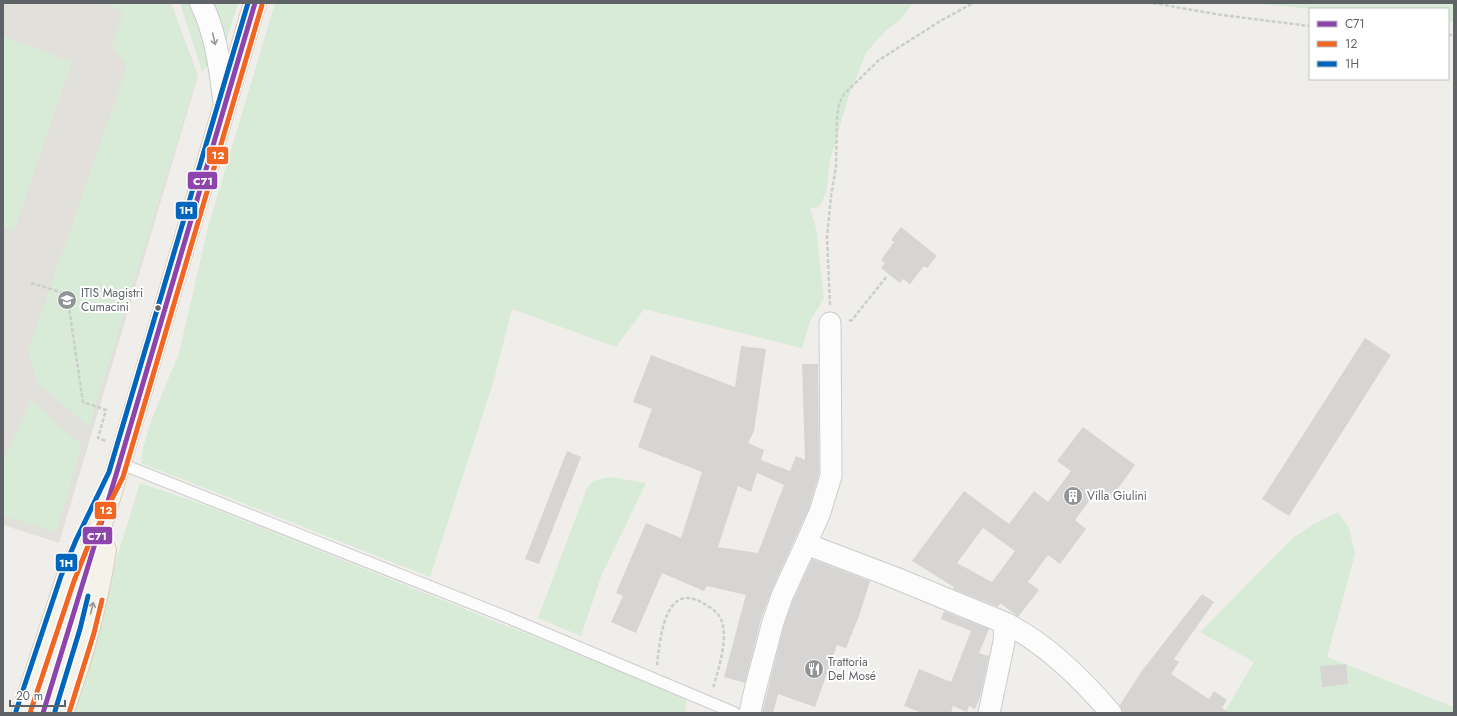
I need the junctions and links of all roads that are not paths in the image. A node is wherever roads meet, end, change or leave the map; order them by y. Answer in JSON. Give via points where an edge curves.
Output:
{"nodes":[{"id":1,"x":201,"y":3,"type":"edge"},
{"id":2,"x":255,"y":3,"type":"edge"},
{"id":3,"x":225,"y":105,"type":"junction"},
{"id":4,"x":830,"y":323,"type":"road end"},
{"id":5,"x":119,"y":461,"type":"junction"},
{"id":6,"x":806,"y":544,"type":"junction"},
{"id":7,"x":1005,"y":623,"type":"junction"},
{"id":8,"x":23,"y":713,"type":"edge"},
{"id":9,"x":43,"y":713,"type":"edge"},
{"id":10,"x":62,"y":713,"type":"edge"},
{"id":11,"x":734,"y":713,"type":"edge"},
{"id":12,"x":750,"y":713,"type":"edge"},
{"id":13,"x":989,"y":713,"type":"edge"},
{"id":14,"x":1111,"y":713,"type":"edge"}],
"edges":[{"from":1,"to":3,"type":"street","one_way":true,"via":[[214,36]]},
{"from":2,"to":3,"type":"main road"},
{"from":3,"to":5,"type":"main road"},
{"from":4,"to":6,"type":"street","via":[[831,476],[820,512]]},
{"from":5,"to":8,"type":"main road","via":[[67,579]]},
{"from":5,"to":9,"type":"main road"},
{"from":10,"to":5,"type":"main road","one_way":true,"via":[[102,570]]},
{"from":5,"to":11,"type":"lane","via":[[502,615]]},
{"from":6,"to":7,"type":"street","via":[[894,576]]},
{"from":6,"to":12,"type":"street","via":[[782,596]]},
{"from":7,"to":13,"type":"street","via":[[1004,642]]},
{"from":7,"to":14,"type":"street","via":[[1033,639],[1070,669]]}]}
